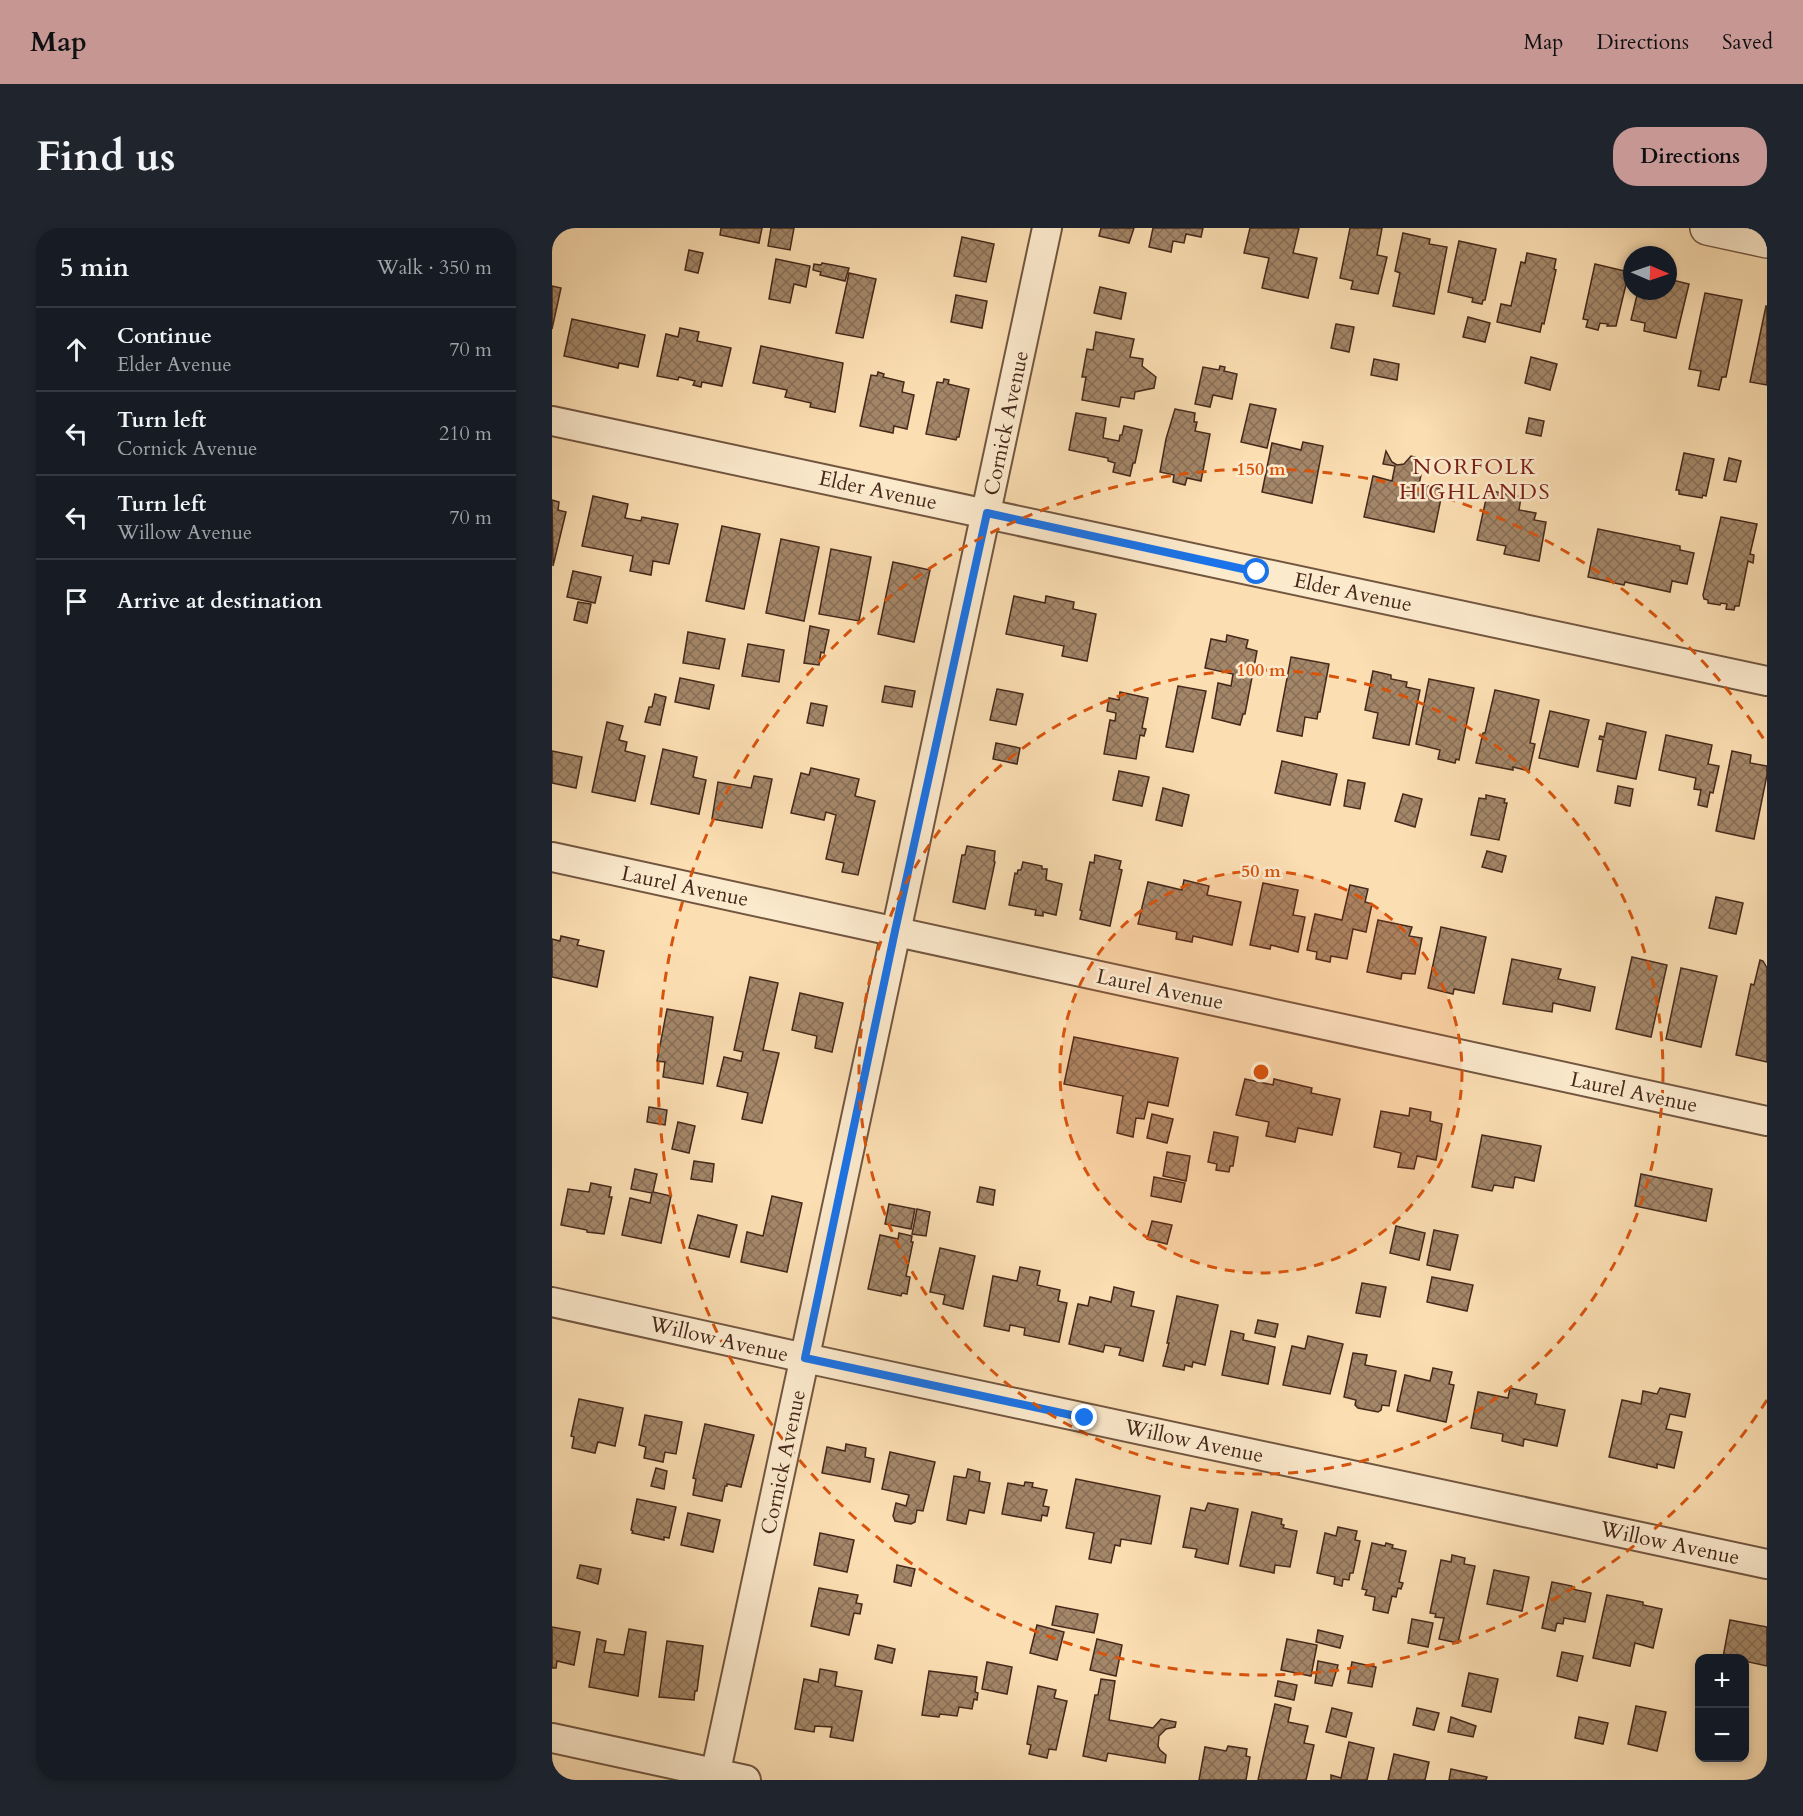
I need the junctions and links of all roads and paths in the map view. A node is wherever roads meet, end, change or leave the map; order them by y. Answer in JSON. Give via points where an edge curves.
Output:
{"nodes":[{"id":1,"x":1047,"y":228,"type":"edge"},
{"id":2,"x":1707,"y":228,"type":"edge"},
{"id":3,"x":1767,"y":241,"type":"edge"},
{"id":4,"x":552,"y":421,"type":"edge"},
{"id":5,"x":987,"y":513,"type":"junction"},
{"id":6,"x":1767,"y":681,"type":"edge"},
{"id":7,"x":552,"y":857,"type":"edge"},
{"id":8,"x":895,"y":931,"type":"junction"},
{"id":9,"x":1767,"y":1121,"type":"edge"},
{"id":10,"x":552,"y":1302,"type":"edge"},
{"id":11,"x":805,"y":1358,"type":"junction"},
{"id":12,"x":1767,"y":1564,"type":"edge"},
{"id":13,"x":552,"y":1738,"type":"edge"},
{"id":14,"x":715,"y":1777,"type":"edge"},
{"id":15,"x":746,"y":1780,"type":"edge"}],
"edges":[{"from":1,"to":5,"type":"street","name":"Cornick Avenue"},
{"from":2,"to":3,"type":"street"},
{"from":4,"to":5,"type":"street","name":"Elder Avenue"},
{"from":5,"to":6,"type":"street","name":"Elder Avenue"},
{"from":5,"to":8,"type":"street","name":"Cornick Avenue"},
{"from":7,"to":8,"type":"street","name":"Laurel Avenue"},
{"from":8,"to":9,"type":"street","name":"Laurel Avenue"},
{"from":8,"to":11,"type":"street","name":"Cornick Avenue"},
{"from":10,"to":11,"type":"street","name":"Willow Avenue"},
{"from":11,"to":12,"type":"street","name":"Willow Avenue"},
{"from":11,"to":14,"type":"street","name":"Cornick Avenue"},
{"from":13,"to":14,"type":"street"},
{"from":14,"to":15,"type":"street"}]}
